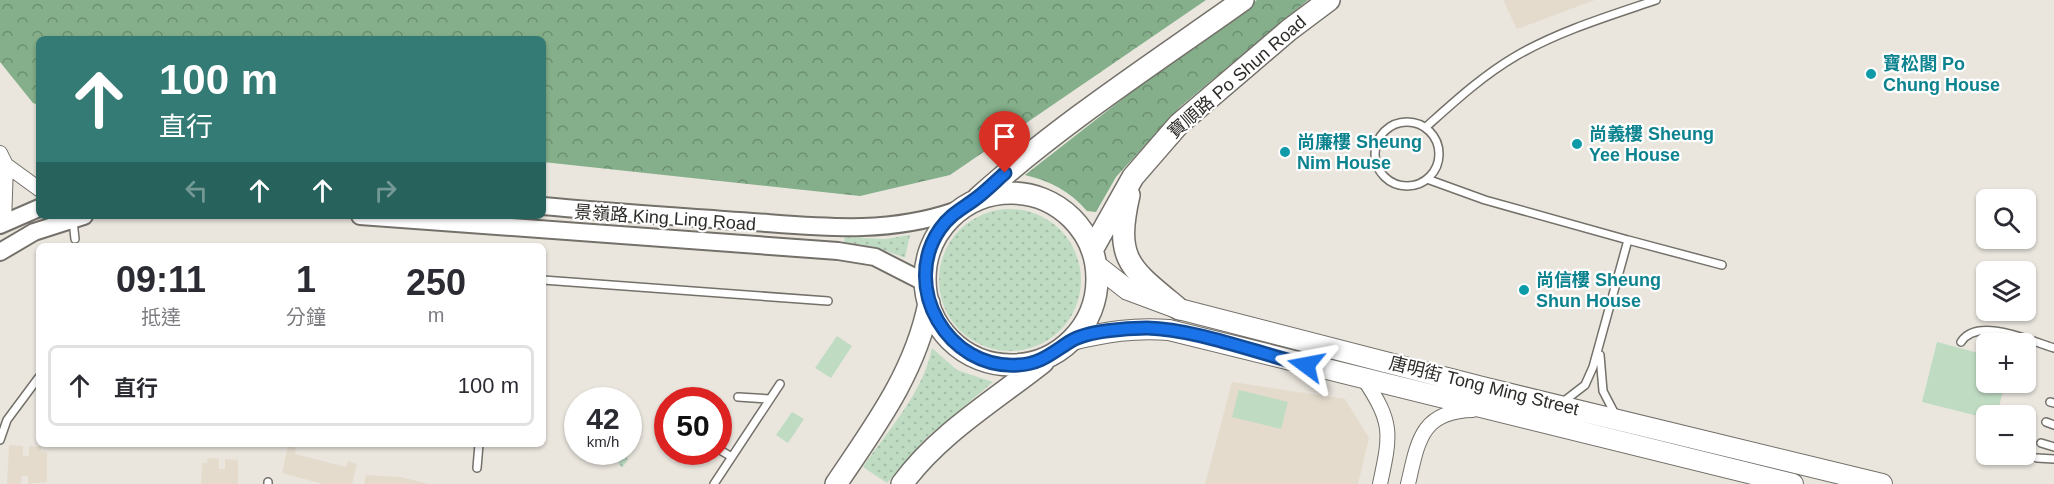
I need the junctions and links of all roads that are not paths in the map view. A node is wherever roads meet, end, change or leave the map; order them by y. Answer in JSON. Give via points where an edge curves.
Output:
{"nodes":[{"id":1,"x":1243,"y":0,"type":"edge"},
{"id":2,"x":1329,"y":0,"type":"edge"},
{"id":3,"x":1656,"y":0,"type":"edge"},
{"id":4,"x":1426,"y":128,"type":"junction"},
{"id":5,"x":3,"y":159,"type":"edge"},
{"id":6,"x":1132,"y":177,"type":"junction"},
{"id":7,"x":1427,"y":179,"type":"junction"},
{"id":8,"x":36,"y":186,"type":"edge"},
{"id":9,"x":977,"y":198,"type":"junction"},
{"id":10,"x":546,"y":206,"type":"edge"},
{"id":11,"x":36,"y":209,"type":"edge"},
{"id":12,"x":955,"y":211,"type":"junction"},
{"id":13,"x":72,"y":219,"type":"edge"},
{"id":14,"x":78,"y":219,"type":"edge"},
{"id":15,"x":401,"y":219,"type":"edge"},
{"id":16,"x":2,"y":224,"type":"edge"},
{"id":17,"x":75,"y":239,"type":"dead end"},
{"id":18,"x":1628,"y":240,"type":"junction"},
{"id":19,"x":0,"y":252,"type":"edge"},
{"id":20,"x":1094,"y":257,"type":"junction"},
{"id":21,"x":1722,"y":265,"type":"dead end"},
{"id":22,"x":546,"y":280,"type":"edge"},
{"id":23,"x":924,"y":282,"type":"junction"},
{"id":24,"x":828,"y":301,"type":"dead end"},
{"id":25,"x":929,"y":303,"type":"junction"},
{"id":26,"x":1179,"y":309,"type":"junction"},
{"id":27,"x":1072,"y":340,"type":"junction"},
{"id":28,"x":1961,"y":342,"type":"dead end"},
{"id":29,"x":2054,"y":348,"type":"edge"},
{"id":30,"x":1600,"y":350,"type":"junction"},
{"id":31,"x":1048,"y":358,"type":"junction"},
{"id":32,"x":1364,"y":379,"type":"junction"},
{"id":33,"x":36,"y":381,"type":"edge"},
{"id":34,"x":780,"y":384,"type":"dead end"},
{"id":35,"x":738,"y":397,"type":"dead end"},
{"id":36,"x":770,"y":399,"type":"junction"},
{"id":37,"x":1560,"y":405,"type":"junction"},
{"id":38,"x":1490,"y":410,"type":"junction"},
{"id":39,"x":1619,"y":420,"type":"junction"},
{"id":40,"x":0,"y":440,"type":"edge"},
{"id":41,"x":2041,"y":444,"type":"dead end"},
{"id":42,"x":479,"y":447,"type":"edge"},
{"id":43,"x":2054,"y":447,"type":"edge"},
{"id":44,"x":732,"y":457,"type":"edge"},
{"id":45,"x":2037,"y":458,"type":"dead end"},
{"id":46,"x":2054,"y":459,"type":"edge"},
{"id":47,"x":727,"y":465,"type":"edge"},
{"id":48,"x":477,"y":468,"type":"dead end"},
{"id":49,"x":714,"y":484,"type":"edge"},
{"id":50,"x":836,"y":484,"type":"edge"},
{"id":51,"x":902,"y":484,"type":"edge"},
{"id":52,"x":1380,"y":484,"type":"edge"},
{"id":53,"x":1408,"y":484,"type":"edge"},
{"id":54,"x":1793,"y":484,"type":"edge"},
{"id":55,"x":1882,"y":484,"type":"edge"}],
"edges":[{"from":1,"to":9,"type":"main road","via":[[1109,94]]},
{"from":2,"to":6,"type":"main road","name":"寶順路 Po Shun Road","via":[[1179,124]]},
{"from":3,"to":4,"type":"lane","via":[[1516,56],[1467,89]]},
{"from":4,"to":7,"type":"lane","via":[[1438,143],[1439,153],[1438,163]]},
{"from":4,"to":7,"type":"lane","via":[[1410,122],[1392,125],[1379,138],[1375,156],[1390,180],[1409,186]]},
{"from":5,"to":8,"type":"street"},
{"from":5,"to":16,"type":"street"},
{"from":6,"to":20,"type":"main road","name":"寶順路 Po Shun Road"},
{"from":6,"to":26,"type":"main road","via":[[1122,233],[1125,252],[1136,271]]},
{"from":7,"to":18,"type":"lane","via":[[1485,200]]},
{"from":9,"to":12,"type":"main road"},
{"from":9,"to":20,"type":"main road","via":[[1015,193],[1043,200],[1078,227]]},
{"from":10,"to":12,"type":"street","name":"景嶺路 King Ling Road","via":[[838,228],[893,226]]},
{"from":11,"to":16,"type":"street"},
{"from":12,"to":23,"type":"main road","via":[[932,243]]},
{"from":13,"to":19,"type":"street","via":[[34,232]]},
{"from":14,"to":17,"type":"lane"},
{"from":15,"to":23,"type":"street","name":"景嶺路 King Ling Road","via":[[838,251],[875,257]]},
{"from":18,"to":21,"type":"lane"},
{"from":18,"to":30,"type":"lane"},
{"from":20,"to":26,"type":"main road","name":"唐明街 Tong Ming Street","via":[[1128,290]]},
{"from":20,"to":27,"type":"main road","via":[[1097,287],[1093,306],[1085,325]]},
{"from":22,"to":24,"type":"lane"},
{"from":23,"to":25,"type":"main road"},
{"from":25,"to":31,"type":"main road","via":[[948,337],[972,356],[1010,365]]},
{"from":25,"to":50,"type":"main road","via":[[917,346],[897,393]]},
{"from":26,"to":37,"type":"main road","name":"唐明街 Tong Ming Street"},
{"from":27,"to":31,"type":"main road"},
{"from":27,"to":32,"type":"main road","name":"唐明街 Tong Ming Street","via":[[1133,328],[1169,330]]},
{"from":28,"to":29,"type":"lane","via":[[1971,332],[1990,330]]},
{"from":30,"to":37,"type":"lane","via":[[1585,385]]},
{"from":30,"to":39,"type":"lane","via":[[1603,391]]},
{"from":31,"to":51,"type":"main road","via":[[940,442]]},
{"from":32,"to":38,"type":"main road","name":"唐明街 Tong Ming Street"},
{"from":32,"to":52,"type":"street","via":[[1379,401],[1388,427]]},
{"from":33,"to":40,"type":"lane","via":[[12,412]]},
{"from":34,"to":36,"type":"lane"},
{"from":35,"to":36,"type":"lane"},
{"from":36,"to":44,"type":"lane"},
{"from":37,"to":39,"type":"main road","name":"唐明街 Tong Ming Street"},
{"from":38,"to":53,"type":"street","via":[[1456,410],[1439,415],[1420,438]]},
{"from":38,"to":54,"type":"main road","name":"唐明街 Tong Ming Street"},
{"from":39,"to":55,"type":"main road","name":"唐明街 Tong Ming Street"},
{"from":41,"to":43,"type":"lane"},
{"from":42,"to":48,"type":"lane"},
{"from":45,"to":46,"type":"lane"},
{"from":47,"to":49,"type":"lane"}]}
